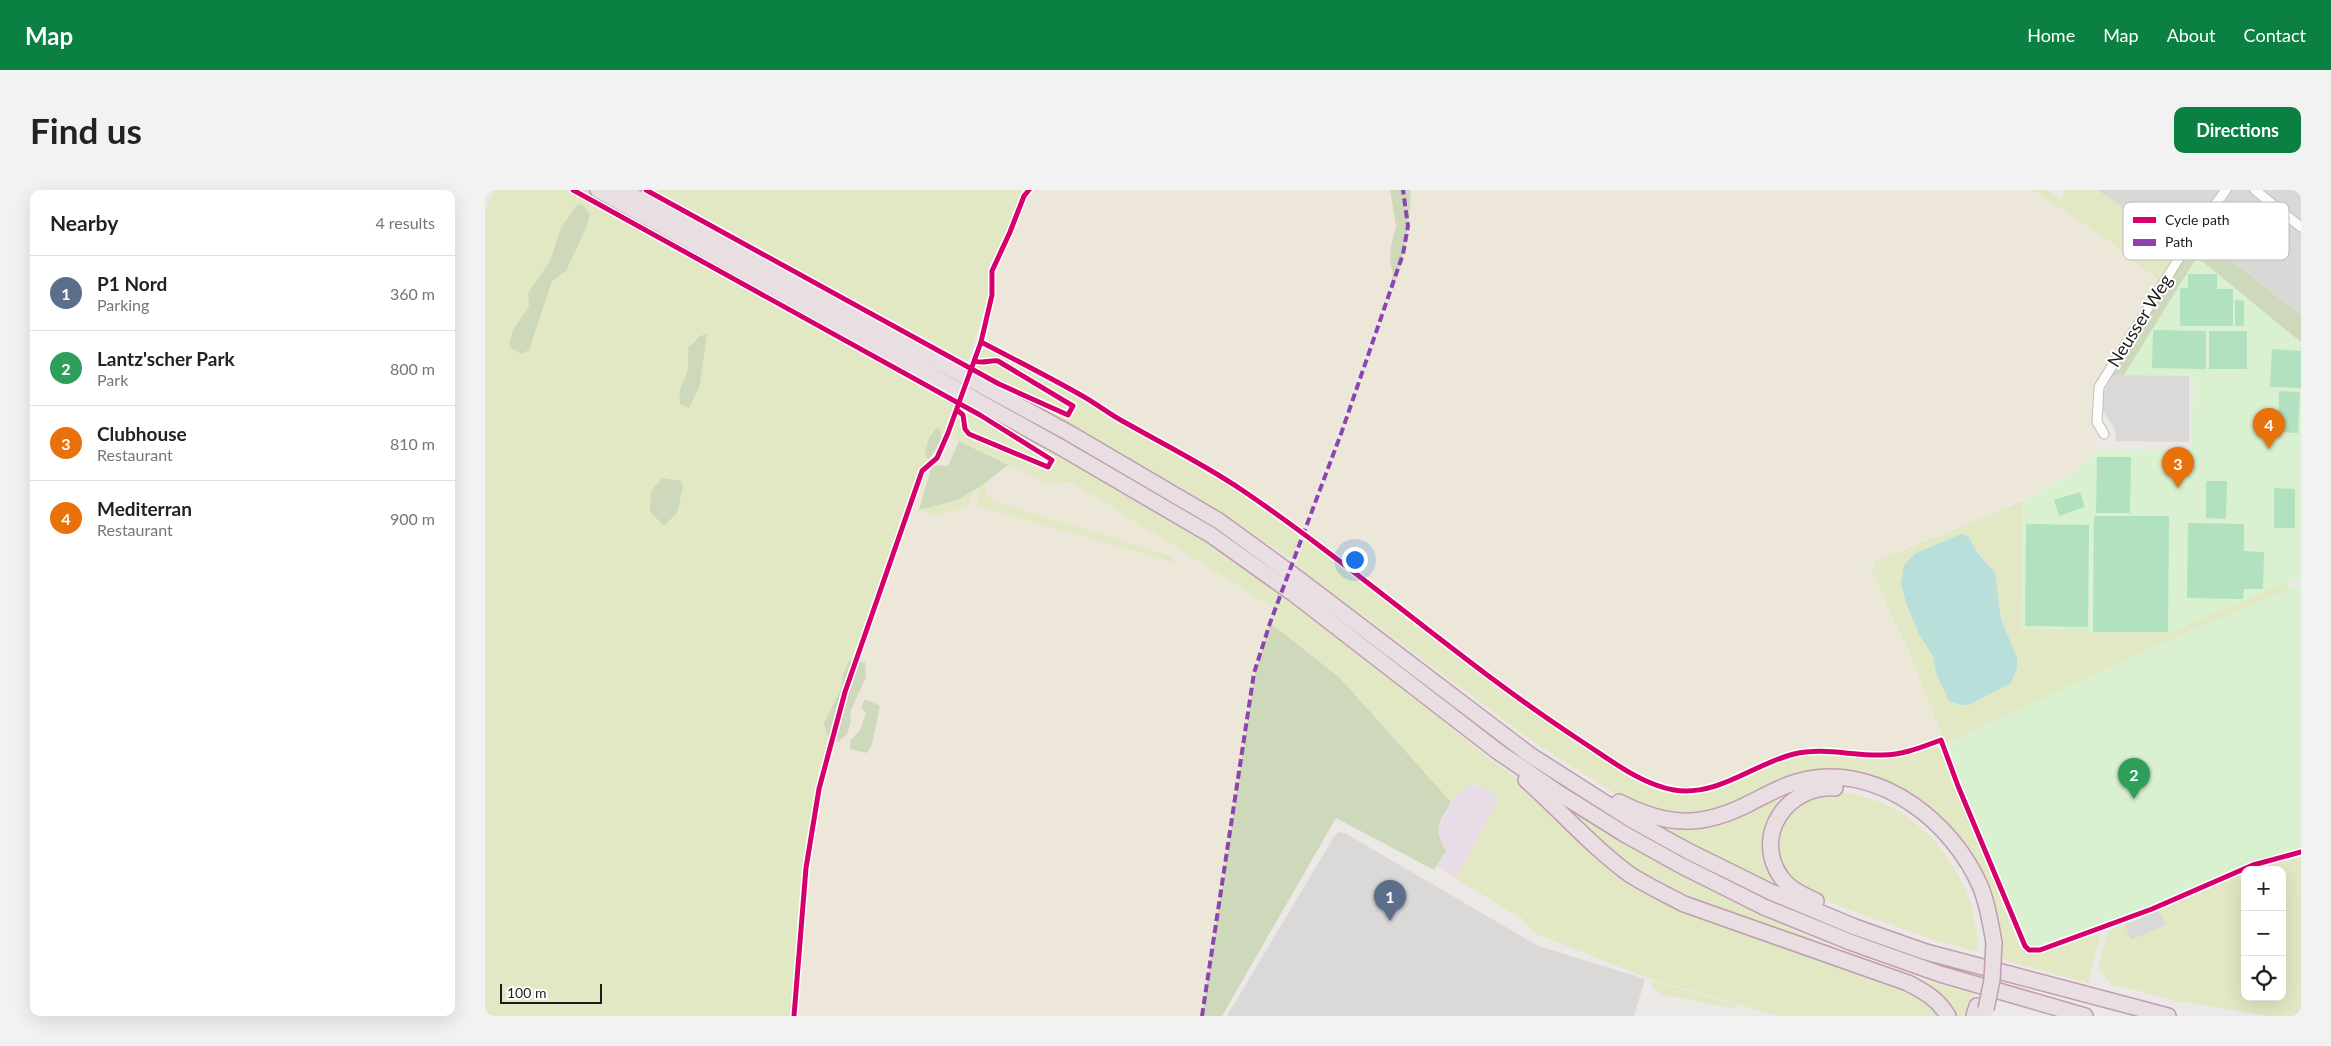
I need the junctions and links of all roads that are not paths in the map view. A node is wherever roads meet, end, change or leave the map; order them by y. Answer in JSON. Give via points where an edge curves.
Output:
{"nodes":[{"id":1,"x":598,"y":190,"type":"edge"},
{"id":2,"x":622,"y":190,"type":"edge"},
{"id":3,"x":2226,"y":190,"type":"edge"},
{"id":4,"x":2255,"y":190,"type":"edge"},
{"id":5,"x":2217,"y":202,"type":"edge"},
{"id":6,"x":2270,"y":202,"type":"edge"},
{"id":7,"x":2289,"y":217,"type":"edge"},
{"id":8,"x":2301,"y":227,"type":"edge"},
{"id":9,"x":2178,"y":260,"type":"edge"},
{"id":10,"x":991,"y":399,"type":"junction"},
{"id":11,"x":2104,"y":434,"type":"dead end"},
{"id":12,"x":1497,"y":751,"type":"junction"},
{"id":13,"x":1530,"y":755,"type":"junction"},
{"id":14,"x":1989,"y":943,"type":"junction"},
{"id":15,"x":1926,"y":952,"type":"junction"},
{"id":16,"x":1980,"y":1012,"type":"edge"},
{"id":17,"x":1948,"y":1016,"type":"edge"},
{"id":18,"x":2085,"y":1016,"type":"edge"},
{"id":19,"x":2168,"y":1016,"type":"edge"}],
"edges":[{"from":1,"to":10,"type":"highway"},
{"from":2,"to":10,"type":"highway"},
{"from":3,"to":5,"type":"street","name":"Neusser Weg"},
{"from":4,"to":6,"type":"street"},
{"from":7,"to":8,"type":"street"},
{"from":9,"to":11,"type":"street","name":"Neusser Weg","via":[[2099,387],[2097,422]]},
{"from":10,"to":12,"type":"highway","via":[[1211,535],[1294,594]]},
{"from":10,"to":13,"type":"highway","via":[[1142,475],[1219,522],[1278,563]]},
{"from":12,"to":17,"type":"highway","via":[[1510,768],[1604,854],[1656,890],[1684,904],[1908,983],[1929,994],[1942,1005]]},
{"from":12,"to":18,"type":"highway","via":[[1626,835],[1764,906],[1850,942],[1940,974]]},
{"from":13,"to":14,"type":"highway","via":[[1635,810],[1680,822],[1714,819],[1779,788],[1809,779],[1839,778],[1875,785],[1914,805],[1951,838],[1981,888],[1991,923]]},
{"from":13,"to":15,"type":"highway","via":[[1633,820],[1732,875],[1855,927]]},
{"from":14,"to":15,"type":"highway","via":[[1975,899],[1956,860],[1911,814],[1880,797],[1848,788],[1817,789],[1793,799],[1776,818],[1771,836],[1771,851],[1781,878],[1803,896],[1878,926]]},
{"from":14,"to":16,"type":"highway","bridge":true,"via":[[1992,980]]},
{"from":15,"to":19,"type":"highway"}]}
